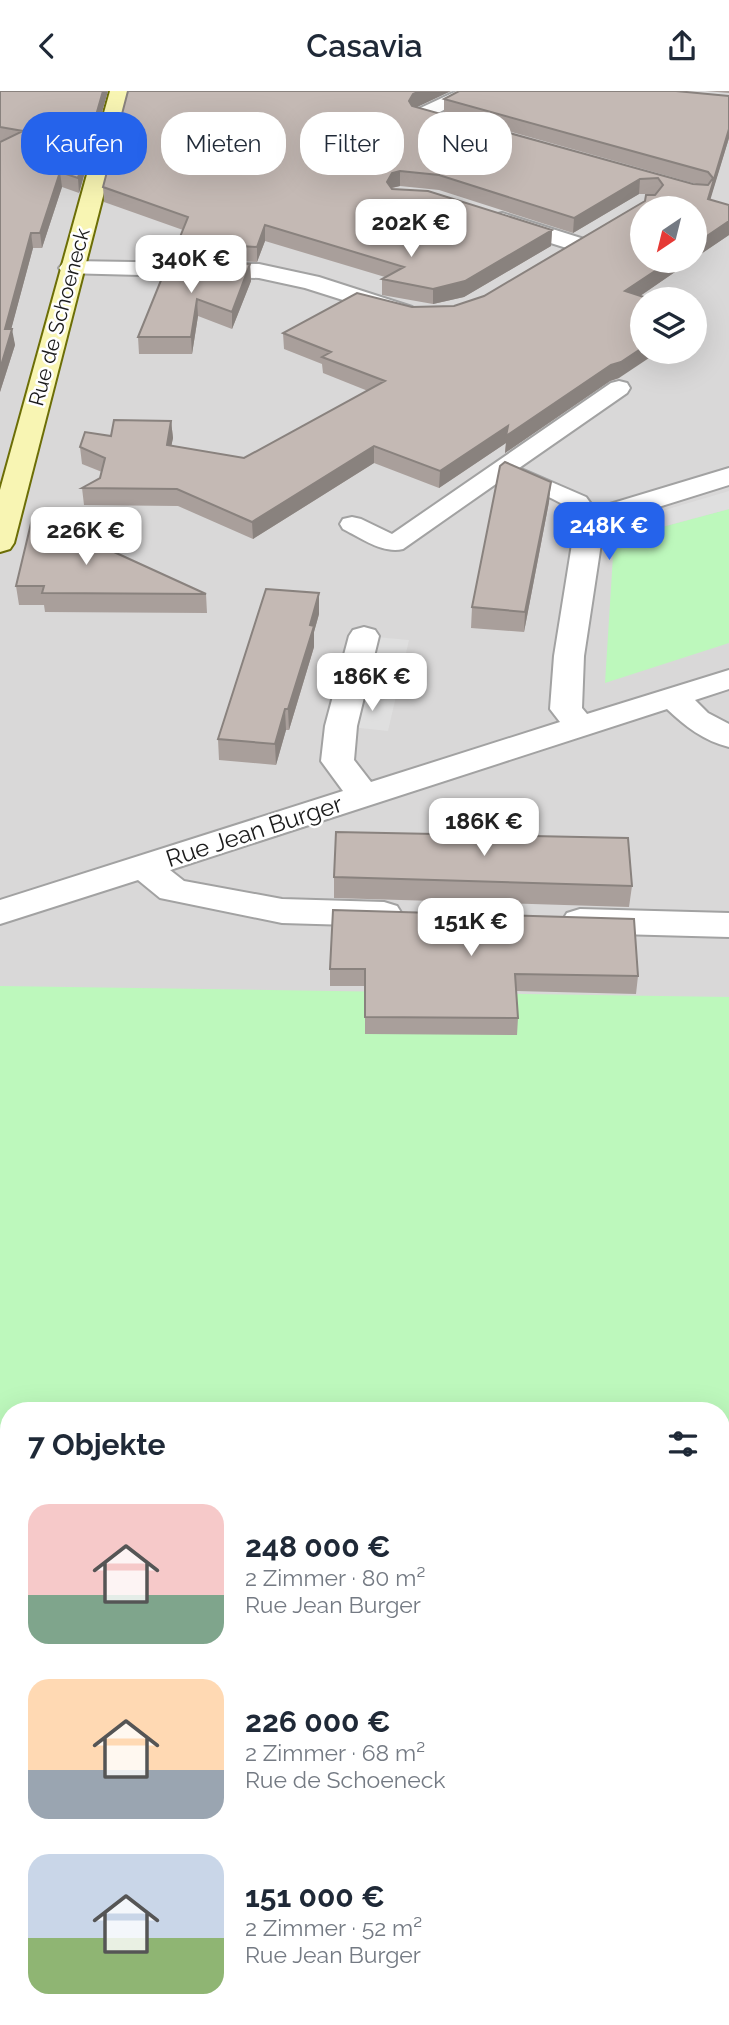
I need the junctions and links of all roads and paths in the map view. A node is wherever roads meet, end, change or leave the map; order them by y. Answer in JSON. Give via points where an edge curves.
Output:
{"nodes":[{"id":1,"x":120,"y":91,"type":"edge"},
{"id":2,"x":471,"y":91,"type":"edge"},
{"id":3,"x":426,"y":112,"type":"edge"},
{"id":4,"x":483,"y":214,"type":"edge"},
{"id":5,"x":600,"y":230,"type":"edge"},
{"id":6,"x":576,"y":244,"type":"junction"},
{"id":7,"x":553,"y":257,"type":"edge"},
{"id":8,"x":71,"y":268,"type":"junction"},
{"id":9,"x":428,"y":315,"type":"edge"},
{"id":10,"x":619,"y":388,"type":"dead end"},
{"id":11,"x":502,"y":469,"type":"junction"},
{"id":12,"x":729,"y":476,"type":"edge"},
{"id":13,"x":590,"y":519,"type":"junction"},
{"id":14,"x":352,"y":524,"type":"dead end"},
{"id":15,"x":0,"y":543,"type":"edge"},
{"id":16,"x":364,"y":636,"type":"dead end"},
{"id":17,"x":729,"y":678,"type":"edge"},
{"id":18,"x":673,"y":697,"type":"junction"},
{"id":19,"x":580,"y":727,"type":"junction"},
{"id":20,"x":729,"y":737,"type":"edge"},
{"id":21,"x":364,"y":795,"type":"junction"},
{"id":22,"x":144,"y":867,"type":"junction"},
{"id":23,"x":0,"y":912,"type":"edge"},
{"id":24,"x":421,"y":916,"type":"edge"},
{"id":25,"x":547,"y":919,"type":"edge"},
{"id":26,"x":729,"y":925,"type":"edge"}],
"edges":[{"from":1,"to":8,"type":"main road","name":"Rue de Schoeneck"},
{"from":2,"to":3,"type":"lane"},
{"from":4,"to":6,"type":"street"},
{"from":5,"to":6,"type":"street"},
{"from":6,"to":7,"type":"street"},
{"from":8,"to":9,"type":"street","via":[[259,271]]},
{"from":8,"to":15,"type":"main road","name":"Rue de Schoeneck"},
{"from":10,"to":11,"type":"lane"},
{"from":11,"to":13,"type":"lane","via":[[578,502]]},
{"from":11,"to":14,"type":"lane","via":[[394,544]]},
{"from":12,"to":13,"type":"street"},
{"from":13,"to":19,"type":"street","via":[[569,656],[566,709]]},
{"from":16,"to":21,"type":"street","name":"Rue Jean Burger","via":[[337,761]]},
{"from":17,"to":18,"type":"street","name":"Rue Jean Burger"},
{"from":18,"to":19,"type":"street","name":"Rue Jean Burger"},
{"from":18,"to":20,"type":"street","via":[[697,720]]},
{"from":19,"to":21,"type":"street","name":"Rue Jean Burger"},
{"from":21,"to":22,"type":"street","name":"Rue Jean Burger"},
{"from":22,"to":23,"type":"street","name":"Rue Jean Burger"},
{"from":22,"to":24,"type":"street","name":"Rue Jean Burger","via":[[173,891],[282,911]]},
{"from":25,"to":26,"type":"street"}]}
